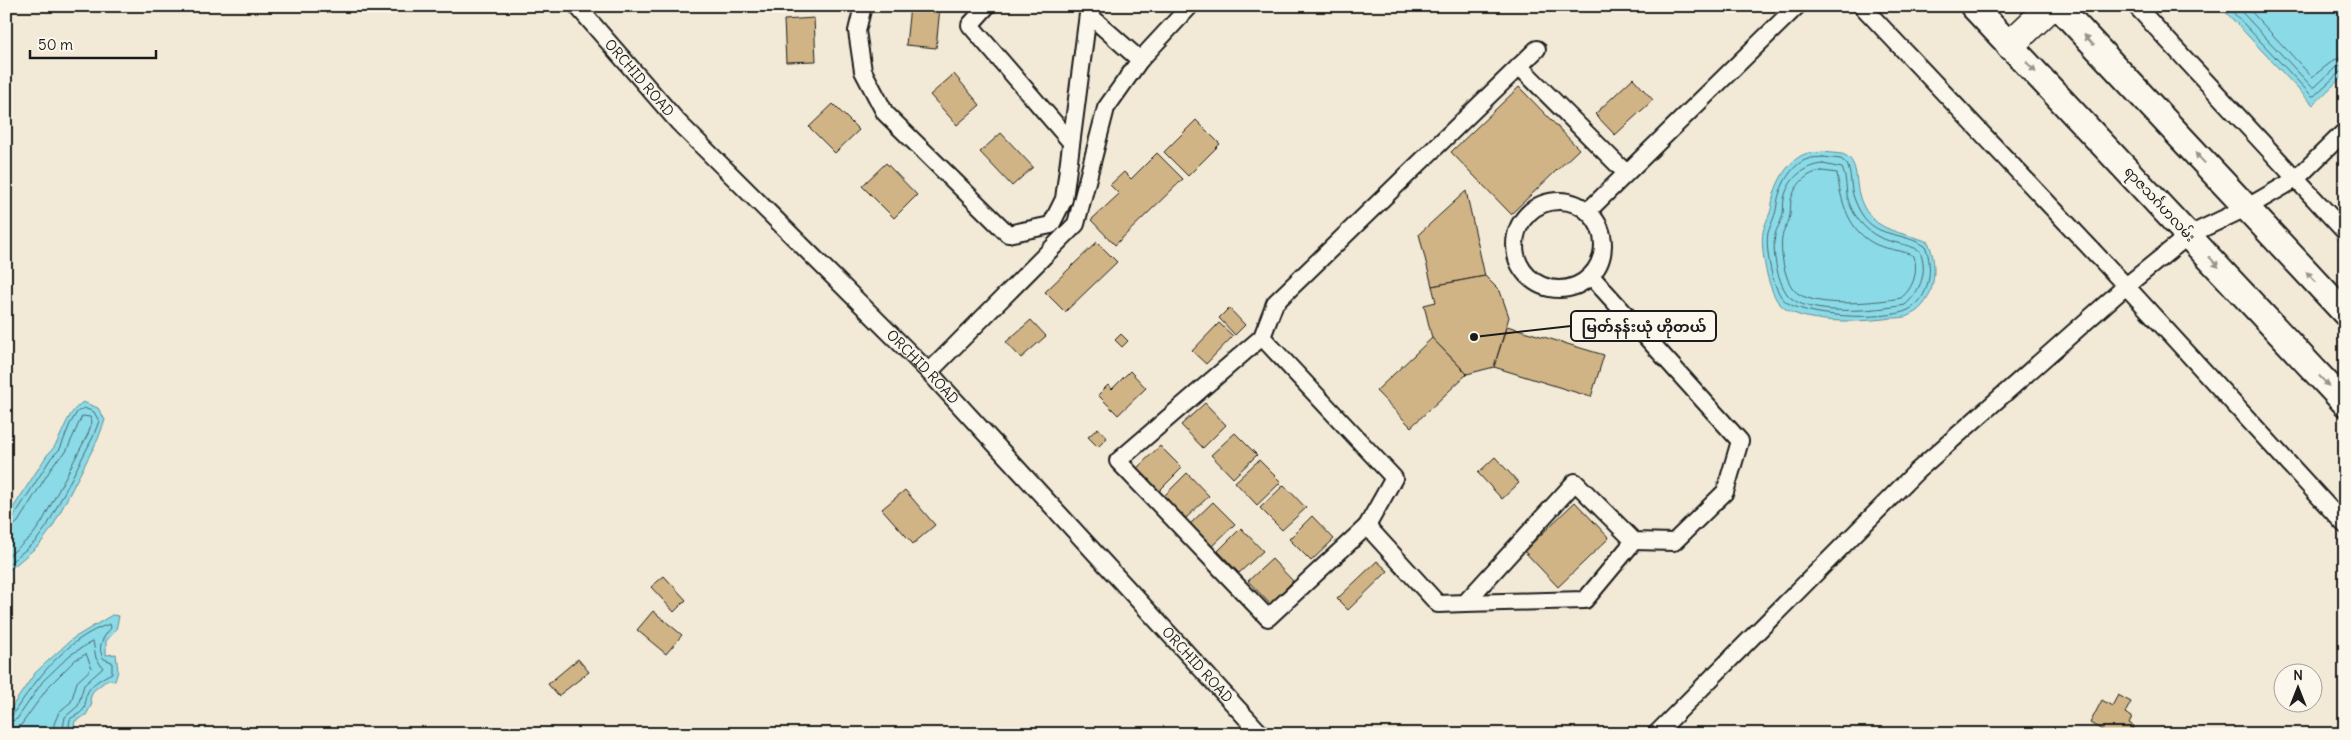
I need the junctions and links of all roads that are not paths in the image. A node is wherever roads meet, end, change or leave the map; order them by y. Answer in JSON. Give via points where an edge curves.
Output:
{"nodes":[{"id":1,"x":577,"y":6,"type":"edge"},
{"id":2,"x":863,"y":6,"type":"edge"},
{"id":3,"x":987,"y":6,"type":"edge"},
{"id":4,"x":1190,"y":6,"type":"edge"},
{"id":5,"x":1797,"y":6,"type":"edge"},
{"id":6,"x":1862,"y":6,"type":"edge"},
{"id":7,"x":1973,"y":6,"type":"edge"},
{"id":8,"x":2051,"y":6,"type":"edge"},
{"id":9,"x":2058,"y":6,"type":"edge"},
{"id":10,"x":2136,"y":6,"type":"edge"},
{"id":11,"x":1089,"y":9,"type":"edge"},
{"id":12,"x":2010,"y":45,"type":"junction"},
{"id":13,"x":1536,"y":49,"type":"dead end"},
{"id":14,"x":1140,"y":60,"type":"junction"},
{"id":15,"x":1519,"y":66,"type":"junction"},
{"id":16,"x":2345,"y":131,"type":"edge"},
{"id":17,"x":1071,"y":142,"type":"junction"},
{"id":18,"x":1626,"y":173,"type":"junction"},
{"id":19,"x":2296,"y":179,"type":"junction"},
{"id":20,"x":2246,"y":208,"type":"junction"},
{"id":21,"x":1588,"y":211,"type":"junction"},
{"id":22,"x":2345,"y":232,"type":"edge"},
{"id":23,"x":2189,"y":235,"type":"junction"},
{"id":24,"x":1591,"y":276,"type":"junction"},
{"id":25,"x":2126,"y":286,"type":"junction"},
{"id":26,"x":2345,"y":313,"type":"edge"},
{"id":27,"x":1262,"y":337,"type":"junction"},
{"id":28,"x":929,"y":372,"type":"junction"},
{"id":29,"x":2345,"y":403,"type":"edge"},
{"id":30,"x":2345,"y":525,"type":"edge"},
{"id":31,"x":1367,"y":526,"type":"junction"},
{"id":32,"x":1634,"y":541,"type":"junction"},
{"id":33,"x":1465,"y":603,"type":"junction"},
{"id":34,"x":1261,"y":734,"type":"edge"},
{"id":35,"x":1656,"y":734,"type":"edge"}],
"edges":[{"from":1,"to":28,"type":"street","name":"ORCHID ROAD","via":[[678,122]]},
{"from":2,"to":17,"type":"street","via":[[857,31],[863,71],[885,113],[1008,234],[1051,225],[1064,199]]},
{"from":3,"to":17,"type":"street","via":[[970,26]]},
{"from":4,"to":14,"type":"street"},
{"from":5,"to":18,"type":"street"},
{"from":6,"to":25,"type":"street"},
{"from":7,"to":12,"type":"main road","name":"ရာဇသင်္ဂဟလမ်း"},
{"from":8,"to":12,"type":"highway"},
{"from":20,"to":9,"type":"main road","one_way":true},
{"from":10,"to":19,"type":"street"},
{"from":11,"to":14,"type":"street"},
{"from":11,"to":17,"type":"street"},
{"from":12,"to":23,"type":"main road","name":"ရာဇသင်္ဂဟလမ်း","one_way":true},
{"from":13,"to":15,"type":"street"},
{"from":14,"to":28,"type":"street","via":[[1106,108],[1076,224]]},
{"from":15,"to":18,"type":"street"},
{"from":15,"to":27,"type":"street","via":[[1275,303]]},
{"from":16,"to":19,"type":"street"},
{"from":18,"to":21,"type":"street"},
{"from":19,"to":20,"type":"street"},
{"from":19,"to":22,"type":"street"},
{"from":20,"to":23,"type":"street"},
{"from":26,"to":20,"type":"main road","one_way":true},
{"from":21,"to":24,"type":"street","via":[[1598,222],[1603,236],[1599,264]]},
{"from":21,"to":24,"type":"street","via":[[1576,204],[1547,202],[1523,219],[1516,232],[1515,247],[1525,274],[1536,283],[1565,289],[1579,285]]},
{"from":23,"to":25,"type":"street"},
{"from":23,"to":29,"type":"main road","name":"ရာဇသင်္ဂဟလမ်း","one_way":true},
{"from":24,"to":32,"type":"street","via":[[1740,441],[1725,492],[1674,542]]},
{"from":25,"to":30,"type":"street"},
{"from":25,"to":35,"type":"street","via":[[1916,471]]},
{"from":27,"to":31,"type":"street","via":[[1394,478]]},
{"from":27,"to":31,"type":"street","via":[[1118,461],[1268,618]]},
{"from":28,"to":34,"type":"street","name":"ORCHID ROAD"},
{"from":31,"to":33,"type":"street","via":[[1438,604]]},
{"from":32,"to":33,"type":"street","via":[[1585,600]]},
{"from":32,"to":33,"type":"street","via":[[1575,482]]}]}
